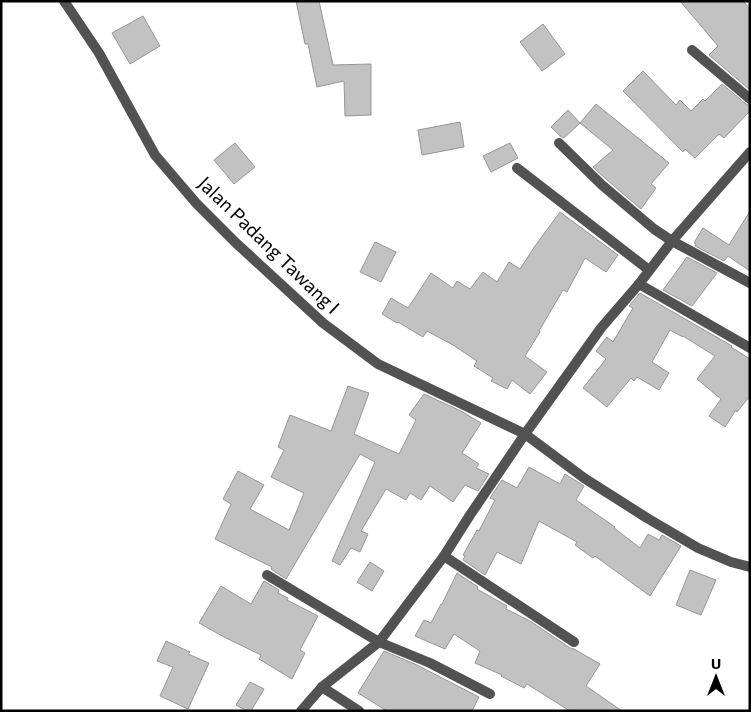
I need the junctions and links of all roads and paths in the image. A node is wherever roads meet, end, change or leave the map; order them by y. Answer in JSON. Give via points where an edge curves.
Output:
{"nodes":[{"id":1,"x":64,"y":1,"type":"edge"},
{"id":2,"x":692,"y":50,"type":"dead end"},
{"id":3,"x":750,"y":99,"type":"edge"},
{"id":4,"x":559,"y":143,"type":"dead end"},
{"id":5,"x":748,"y":156,"type":"edge"},
{"id":6,"x":517,"y":168,"type":"dead end"},
{"id":7,"x":672,"y":241,"type":"junction"},
{"id":8,"x":649,"y":270,"type":"junction"},
{"id":9,"x":750,"y":283,"type":"edge"},
{"id":10,"x":639,"y":284,"type":"junction"},
{"id":11,"x":750,"y":348,"type":"edge"},
{"id":12,"x":525,"y":434,"type":"junction"},
{"id":13,"x":444,"y":556,"type":"junction"},
{"id":14,"x":750,"y":568,"type":"edge"},
{"id":15,"x":267,"y":575,"type":"dead end"},
{"id":16,"x":379,"y":642,"type":"junction"},
{"id":17,"x":574,"y":642,"type":"dead end"},
{"id":18,"x":322,"y":687,"type":"junction"},
{"id":19,"x":490,"y":694,"type":"dead end"},
{"id":20,"x":301,"y":711,"type":"edge"},
{"id":21,"x":359,"y":711,"type":"edge"}],
"edges":[{"from":1,"to":12,"type":"street","name":"Jalan Padang Tawang I","via":[[99,53],[154,155],[236,243],[323,323],[378,364]]},
{"from":2,"to":3,"type":"street"},
{"from":4,"to":7,"type":"street","via":[[602,185]]},
{"from":5,"to":7,"type":"street"},
{"from":6,"to":8,"type":"street"},
{"from":7,"to":8,"type":"street"},
{"from":7,"to":9,"type":"street"},
{"from":8,"to":10,"type":"street"},
{"from":10,"to":11,"type":"street"},
{"from":10,"to":12,"type":"street","via":[[600,328]]},
{"from":12,"to":13,"type":"street"},
{"from":12,"to":14,"type":"street","name":"Jalan Padang Tawang I","via":[[584,478],[647,518],[698,548]]},
{"from":13,"to":16,"type":"street"},
{"from":13,"to":17,"type":"street"},
{"from":15,"to":16,"type":"street"},
{"from":16,"to":18,"type":"street"},
{"from":16,"to":19,"type":"street","via":[[430,663]]},
{"from":18,"to":20,"type":"street"},
{"from":18,"to":21,"type":"street"}]}
